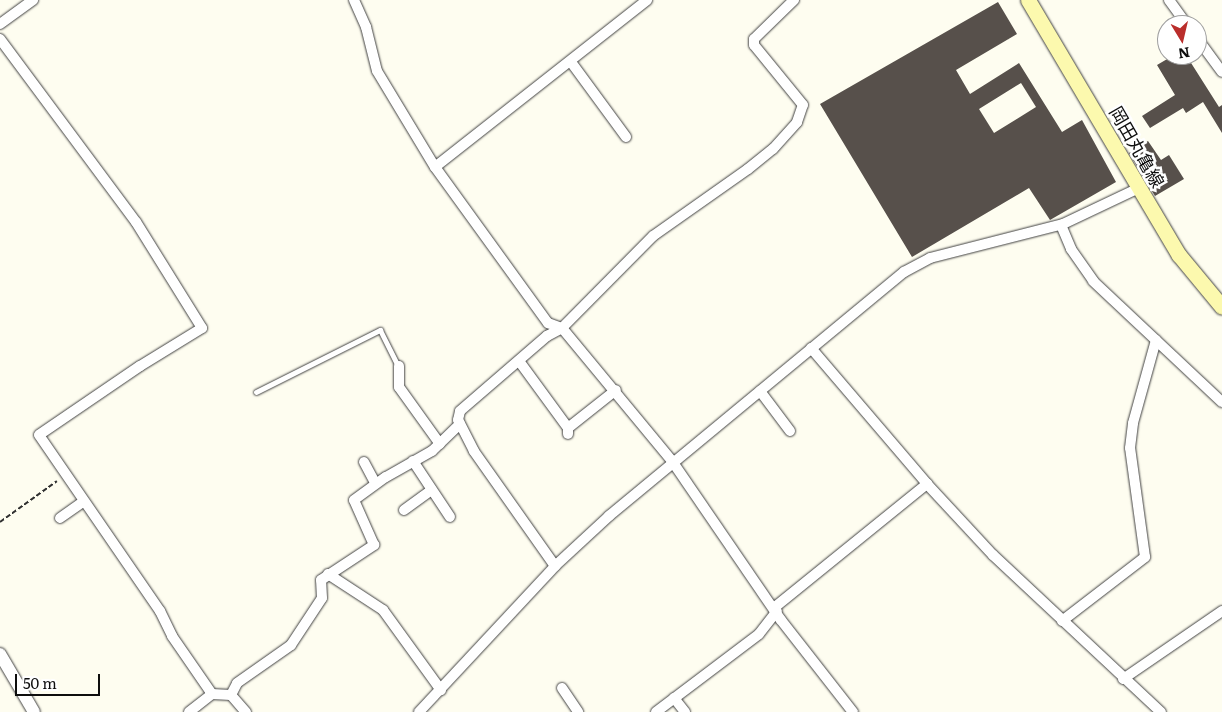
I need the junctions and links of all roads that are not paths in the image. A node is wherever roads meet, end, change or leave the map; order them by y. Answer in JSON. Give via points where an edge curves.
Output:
{"nodes":[{"id":1,"x":33,"y":0,"type":"edge"},
{"id":2,"x":354,"y":0,"type":"edge"},
{"id":3,"x":647,"y":0,"type":"edge"},
{"id":4,"x":794,"y":0,"type":"edge"},
{"id":5,"x":1028,"y":0,"type":"edge"},
{"id":6,"x":1169,"y":0,"type":"edge"},
{"id":7,"x":1180,"y":15,"type":"edge"},
{"id":8,"x":0,"y":24,"type":"edge"},
{"id":9,"x":0,"y":39,"type":"edge"},
{"id":10,"x":1207,"y":52,"type":"edge"},
{"id":11,"x":571,"y":62,"type":"junction"},
{"id":12,"x":1222,"y":72,"type":"edge"},
{"id":13,"x":626,"y":137,"type":"dead end"},
{"id":14,"x":435,"y":167,"type":"junction"},
{"id":15,"x":1139,"y":188,"type":"junction"},
{"id":16,"x":1061,"y":225,"type":"junction"},
{"id":17,"x":1222,"y":307,"type":"edge"},
{"id":18,"x":562,"y":328,"type":"junction"},
{"id":19,"x":1156,"y":340,"type":"junction"},
{"id":20,"x":811,"y":348,"type":"junction"},
{"id":21,"x":519,"y":361,"type":"junction"},
{"id":22,"x":399,"y":366,"type":"joint"},
{"id":23,"x":616,"y":390,"type":"junction"},
{"id":24,"x":760,"y":391,"type":"junction"},
{"id":25,"x":256,"y":392,"type":"dead end"},
{"id":26,"x":1222,"y":402,"type":"edge"},
{"id":27,"x":460,"y":424,"type":"junction"},
{"id":28,"x":790,"y":431,"type":"dead end"},
{"id":29,"x":440,"y":444,"type":"junction"},
{"id":30,"x":672,"y":460,"type":"junction"},
{"id":31,"x":413,"y":461,"type":"junction"},
{"id":32,"x":364,"y":462,"type":"dead end"},
{"id":33,"x":375,"y":483,"type":"junction"},
{"id":34,"x":927,"y":484,"type":"junction"},
{"id":35,"x":432,"y":490,"type":"junction"},
{"id":36,"x":83,"y":502,"type":"junction"},
{"id":37,"x":404,"y":510,"type":"dead end"},
{"id":38,"x":450,"y":517,"type":"dead end"},
{"id":39,"x":60,"y":518,"type":"dead end"},
{"id":40,"x":555,"y":566,"type":"junction"},
{"id":41,"x":328,"y":574,"type":"junction"},
{"id":42,"x":776,"y":609,"type":"junction"},
{"id":43,"x":1222,"y":611,"type":"edge"},
{"id":44,"x":1062,"y":621,"type":"junction"},
{"id":45,"x":0,"y":654,"type":"edge"},
{"id":46,"x":1123,"y":680,"type":"junction"},
{"id":47,"x":562,"y":688,"type":"dead end"},
{"id":48,"x":441,"y":690,"type":"junction"},
{"id":49,"x":212,"y":694,"type":"junction"},
{"id":50,"x":230,"y":695,"type":"junction"},
{"id":51,"x":674,"y":698,"type":"junction"},
{"id":52,"x":34,"y":712,"type":"edge"},
{"id":53,"x":189,"y":712,"type":"edge"},
{"id":54,"x":246,"y":712,"type":"edge"},
{"id":55,"x":419,"y":712,"type":"edge"},
{"id":56,"x":578,"y":712,"type":"edge"},
{"id":57,"x":656,"y":712,"type":"edge"},
{"id":58,"x":685,"y":712,"type":"edge"},
{"id":59,"x":853,"y":712,"type":"edge"},
{"id":60,"x":1161,"y":712,"type":"edge"}],
"edges":[{"from":1,"to":8,"type":"street"},
{"from":2,"to":14,"type":"street","via":[[366,27],[378,71]]},
{"from":3,"to":11,"type":"street"},
{"from":4,"to":18,"type":"street","via":[[754,39],[754,45],[804,105],[797,122],[773,149],[748,169],[653,236]]},
{"from":5,"to":15,"type":"main road","name":"岡田丸亀線"},
{"from":6,"to":7,"type":"street"},
{"from":9,"to":36,"type":"street","via":[[136,222],[202,328],[38,435]]},
{"from":10,"to":12,"type":"street"},
{"from":11,"to":13,"type":"street"},
{"from":11,"to":14,"type":"street"},
{"from":14,"to":18,"type":"street","via":[[548,323]]},
{"from":15,"to":16,"type":"street"},
{"from":15,"to":17,"type":"main road","name":"岡田丸亀線","via":[[1179,255]]},
{"from":16,"to":19,"type":"street","via":[[1071,249],[1093,281]]},
{"from":16,"to":20,"type":"street","via":[[916,264]]},
{"from":18,"to":21,"type":"street","via":[[547,336]]},
{"from":18,"to":23,"type":"street"},
{"from":19,"to":26,"type":"street"},
{"from":19,"to":44,"type":"street","via":[[1133,423],[1130,448],[1145,556]]},
{"from":20,"to":24,"type":"street"},
{"from":20,"to":34,"type":"street"},
{"from":21,"to":23,"type":"street","via":[[568,431]]},
{"from":21,"to":27,"type":"street","via":[[460,411]]},
{"from":22,"to":25,"type":"lane","via":[[380,330]]},
{"from":22,"to":29,"type":"street","via":[[399,387]]},
{"from":23,"to":30,"type":"street"},
{"from":24,"to":28,"type":"street"},
{"from":24,"to":30,"type":"street","via":[[688,451]]},
{"from":27,"to":29,"type":"street"},
{"from":27,"to":40,"type":"street","via":[[474,451]]},
{"from":29,"to":31,"type":"street"},
{"from":30,"to":40,"type":"street"},
{"from":30,"to":42,"type":"street"},
{"from":31,"to":33,"type":"street"},
{"from":31,"to":35,"type":"street"},
{"from":32,"to":33,"type":"street"},
{"from":33,"to":41,"type":"street","via":[[354,500],[374,545]]},
{"from":34,"to":42,"type":"street"},
{"from":34,"to":44,"type":"street"},
{"from":35,"to":37,"type":"street"},
{"from":35,"to":38,"type":"street"},
{"from":36,"to":39,"type":"street"},
{"from":36,"to":49,"type":"street","via":[[160,611],[172,636]]},
{"from":40,"to":48,"type":"street"},
{"from":41,"to":48,"type":"street","via":[[383,610]]},
{"from":41,"to":50,"type":"street","via":[[321,580],[322,598],[291,645],[236,683]]},
{"from":42,"to":51,"type":"street","via":[[759,634]]},
{"from":42,"to":59,"type":"street"},
{"from":43,"to":46,"type":"street"},
{"from":44,"to":46,"type":"street"},
{"from":45,"to":52,"type":"street"},
{"from":46,"to":60,"type":"street"},
{"from":47,"to":56,"type":"street"},
{"from":48,"to":55,"type":"street"},
{"from":49,"to":50,"type":"street"},
{"from":49,"to":53,"type":"street"},
{"from":50,"to":54,"type":"street"},
{"from":51,"to":57,"type":"street"},
{"from":51,"to":58,"type":"street"}]}
